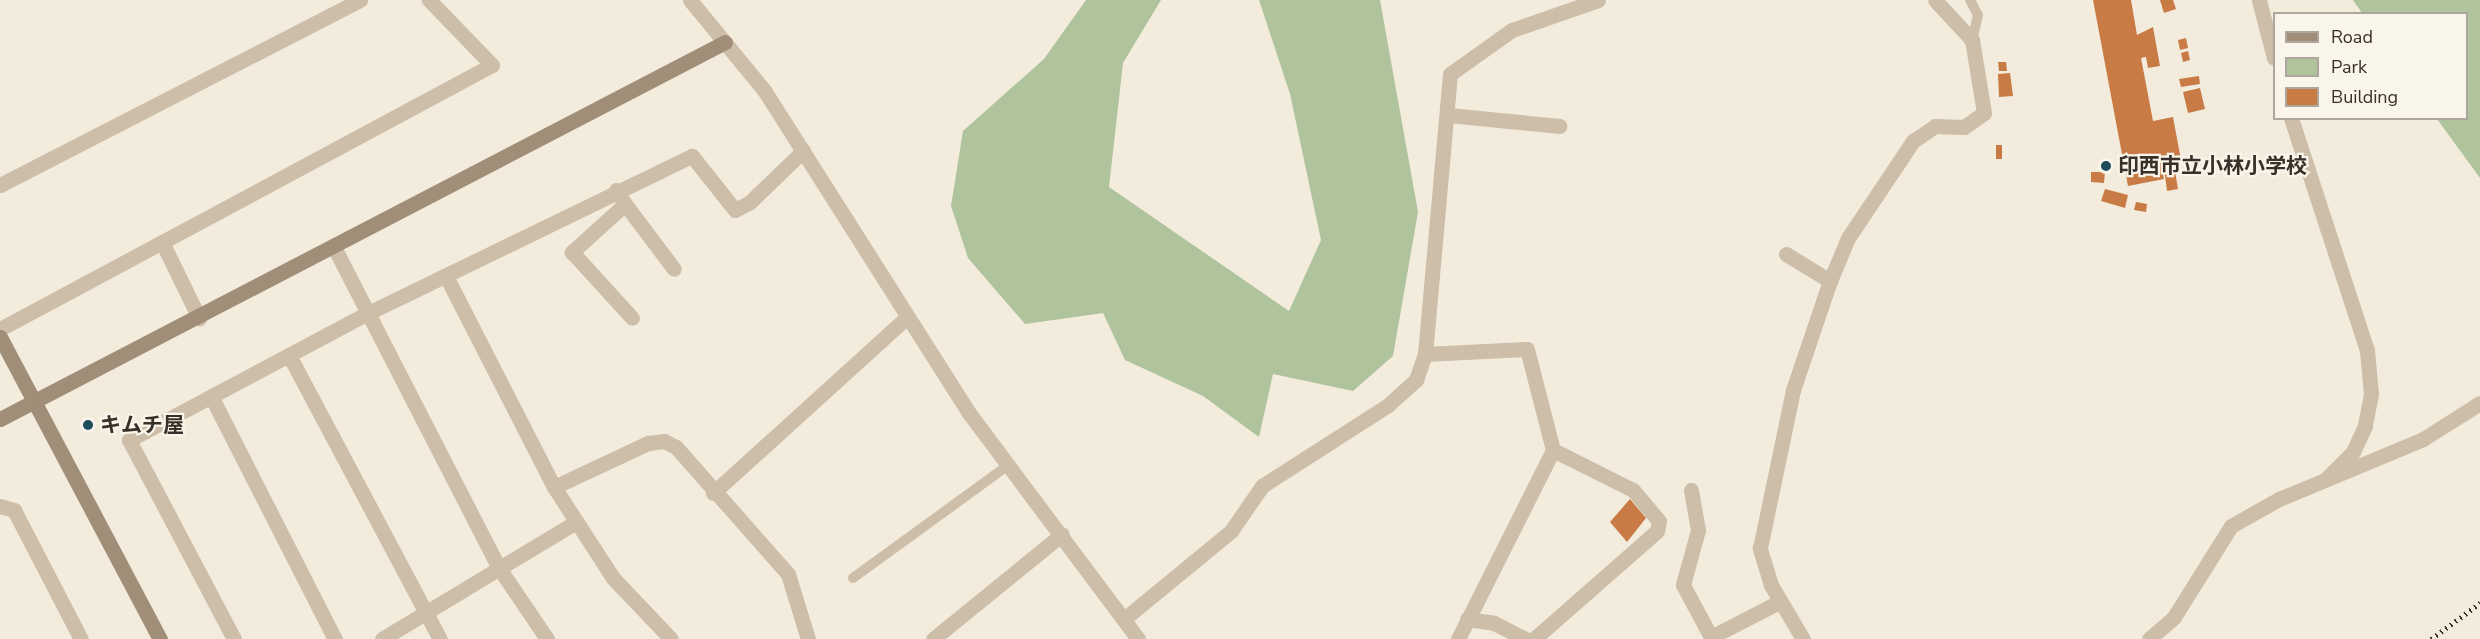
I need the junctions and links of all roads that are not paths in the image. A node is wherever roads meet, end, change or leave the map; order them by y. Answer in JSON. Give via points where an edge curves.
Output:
{"nodes":[{"id":1,"x":360,"y":0,"type":"edge"},
{"id":2,"x":429,"y":0,"type":"edge"},
{"id":3,"x":690,"y":0,"type":"edge"},
{"id":4,"x":1598,"y":0,"type":"edge"},
{"id":5,"x":1935,"y":0,"type":"edge"},
{"id":6,"x":1970,"y":0,"type":"edge"},
{"id":7,"x":2259,"y":0,"type":"edge"},
{"id":8,"x":1972,"y":40,"type":"junction"},
{"id":9,"x":725,"y":42,"type":"junction"},
{"id":10,"x":2273,"y":54,"type":"edge"},
{"id":11,"x":1449,"y":115,"type":"junction"},
{"id":12,"x":2293,"y":120,"type":"edge"},
{"id":13,"x":1559,"y":126,"type":"dead end"},
{"id":14,"x":803,"y":151,"type":"junction"},
{"id":15,"x":0,"y":185,"type":"edge"},
{"id":16,"x":616,"y":190,"type":"junction"},
{"id":17,"x":624,"y":204,"type":"junction"},
{"id":18,"x":162,"y":242,"type":"junction"},
{"id":19,"x":335,"y":249,"type":"junction"},
{"id":20,"x":1786,"y":254,"type":"dead end"},
{"id":21,"x":675,"y":269,"type":"dead end"},
{"id":22,"x":447,"y":278,"type":"junction"},
{"id":23,"x":1830,"y":281,"type":"junction"},
{"id":24,"x":366,"y":314,"type":"junction"},
{"id":25,"x":199,"y":318,"type":"junction"},
{"id":26,"x":632,"y":318,"type":"dead end"},
{"id":27,"x":905,"y":319,"type":"junction"},
{"id":28,"x":0,"y":329,"type":"edge"},
{"id":29,"x":0,"y":337,"type":"edge"},
{"id":30,"x":1425,"y":354,"type":"junction"},
{"id":31,"x":290,"y":357,"type":"junction"},
{"id":32,"x":213,"y":398,"type":"junction"},
{"id":33,"x":34,"y":401,"type":"junction"},
{"id":34,"x":2480,"y":403,"type":"edge"},
{"id":35,"x":0,"y":419,"type":"edge"},
{"id":36,"x":1553,"y":450,"type":"junction"},
{"id":37,"x":1007,"y":466,"type":"junction"},
{"id":38,"x":2327,"y":478,"type":"junction"},
{"id":39,"x":554,"y":487,"type":"junction"},
{"id":40,"x":1690,"y":490,"type":"dead end"},
{"id":41,"x":713,"y":493,"type":"junction"},
{"id":42,"x":0,"y":506,"type":"edge"},
{"id":43,"x":576,"y":522,"type":"junction"},
{"id":44,"x":1062,"y":534,"type":"junction"},
{"id":45,"x":498,"y":568,"type":"junction"},
{"id":46,"x":853,"y":578,"type":"dead end"},
{"id":47,"x":1779,"y":602,"type":"junction"},
{"id":48,"x":424,"y":614,"type":"junction"},
{"id":49,"x":1124,"y":619,"type":"junction"},
{"id":50,"x":1467,"y":619,"type":"junction"},
{"id":51,"x":81,"y":639,"type":"edge"},
{"id":52,"x":160,"y":639,"type":"edge"},
{"id":53,"x":234,"y":639,"type":"edge"},
{"id":54,"x":335,"y":639,"type":"edge"},
{"id":55,"x":382,"y":639,"type":"edge"},
{"id":56,"x":440,"y":639,"type":"edge"},
{"id":57,"x":547,"y":639,"type":"edge"},
{"id":58,"x":671,"y":639,"type":"edge"},
{"id":59,"x":808,"y":639,"type":"edge"},
{"id":60,"x":933,"y":639,"type":"edge"},
{"id":61,"x":1138,"y":639,"type":"edge"},
{"id":62,"x":1458,"y":639,"type":"edge"},
{"id":63,"x":1526,"y":639,"type":"edge"},
{"id":64,"x":1534,"y":639,"type":"edge"},
{"id":65,"x":1803,"y":639,"type":"edge"},
{"id":66,"x":2149,"y":639,"type":"edge"}],
"edges":[{"from":1,"to":15,"type":"street"},
{"from":2,"to":18,"type":"street","via":[[492,65]]},
{"from":3,"to":9,"type":"street"},
{"from":4,"to":11,"type":"street","via":[[1512,30],[1469,59],[1450,74]]},
{"from":5,"to":8,"type":"street"},
{"from":6,"to":8,"type":"lane","via":[[1978,15]]},
{"from":7,"to":10,"type":"street"},
{"from":8,"to":23,"type":"street","via":[[1984,113],[1964,127],[1935,126],[1913,141],[1848,238]]},
{"from":9,"to":14,"type":"street"},
{"from":9,"to":19,"type":"street"},
{"from":11,"to":13,"type":"street"},
{"from":11,"to":30,"type":"street"},
{"from":12,"to":38,"type":"street","via":[[2367,350],[2371,394],[2365,426],[2353,452]]},
{"from":14,"to":16,"type":"street","via":[[750,202],[735,210],[692,156]]},
{"from":14,"to":27,"type":"street"},
{"from":16,"to":17,"type":"street"},
{"from":16,"to":22,"type":"street"},
{"from":17,"to":21,"type":"street"},
{"from":17,"to":26,"type":"street","via":[[572,252]]},
{"from":18,"to":25,"type":"street"},
{"from":18,"to":28,"type":"street"},
{"from":19,"to":24,"type":"street"},
{"from":19,"to":25,"type":"street"},
{"from":20,"to":23,"type":"street"},
{"from":22,"to":24,"type":"street"},
{"from":22,"to":39,"type":"street"},
{"from":23,"to":47,"type":"street","via":[[1793,390],[1760,548]]},
{"from":24,"to":31,"type":"street"},
{"from":24,"to":45,"type":"street"},
{"from":25,"to":33,"type":"street"},
{"from":27,"to":37,"type":"street"},
{"from":27,"to":41,"type":"street"},
{"from":29,"to":33,"type":"street"},
{"from":30,"to":36,"type":"street","via":[[1527,349]]},
{"from":30,"to":49,"type":"street","via":[[1416,380],[1403,392],[1262,486],[1231,531]]},
{"from":31,"to":32,"type":"street"},
{"from":31,"to":48,"type":"street"},
{"from":32,"to":53,"type":"street","via":[[129,440]]},
{"from":32,"to":54,"type":"street"},
{"from":33,"to":35,"type":"street"},
{"from":33,"to":52,"type":"street"},
{"from":34,"to":38,"type":"street","via":[[2412,445],[2359,470]]},
{"from":36,"to":50,"type":"street"},
{"from":36,"to":64,"type":"street","via":[[1633,490],[1659,521],[1657,531]]},
{"from":37,"to":44,"type":"street"},
{"from":37,"to":46,"type":"lane"},
{"from":38,"to":66,"type":"street","via":[[2231,526],[2174,617]]},
{"from":39,"to":41,"type":"street","via":[[648,443],[664,441]]},
{"from":39,"to":43,"type":"street"},
{"from":40,"to":47,"type":"street","via":[[1698,530],[1683,585],[1711,637]]},
{"from":41,"to":59,"type":"street","via":[[788,574]]},
{"from":42,"to":51,"type":"street","via":[[14,510]]},
{"from":43,"to":45,"type":"street"},
{"from":43,"to":58,"type":"street","via":[[613,578]]},
{"from":44,"to":49,"type":"street"},
{"from":44,"to":60,"type":"street"},
{"from":45,"to":48,"type":"street"},
{"from":45,"to":57,"type":"street"},
{"from":47,"to":65,"type":"street"},
{"from":48,"to":55,"type":"street"},
{"from":48,"to":56,"type":"street"},
{"from":49,"to":61,"type":"street"},
{"from":50,"to":62,"type":"street"},
{"from":50,"to":63,"type":"street","via":[[1494,624]]}]}
